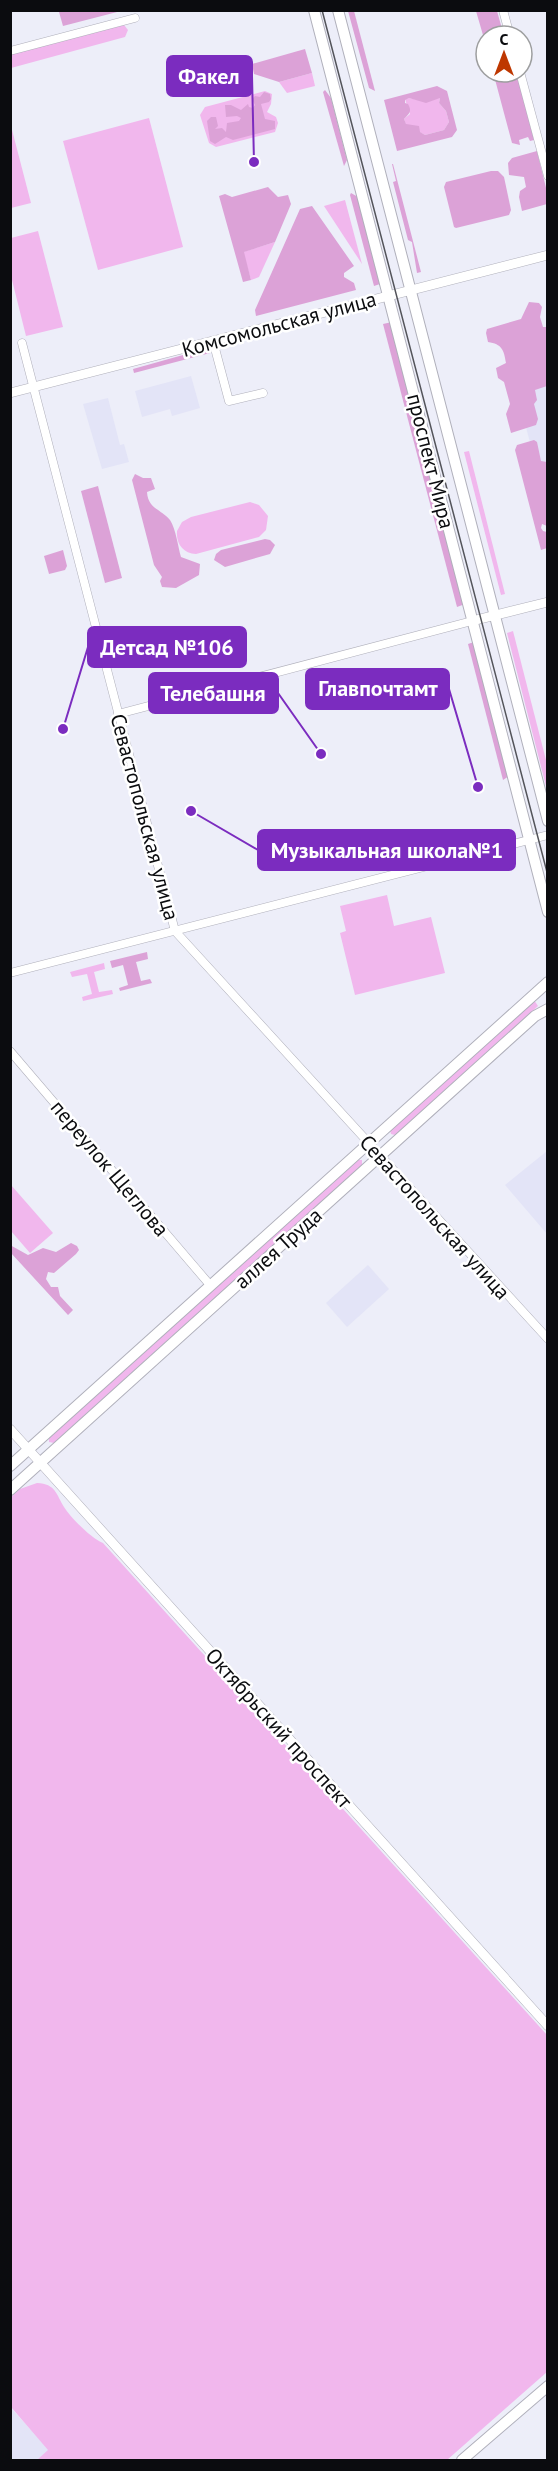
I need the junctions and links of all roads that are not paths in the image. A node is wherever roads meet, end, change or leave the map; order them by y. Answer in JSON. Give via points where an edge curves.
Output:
{"nodes":[{"id":1,"x":315,"y":10,"type":"edge"},
{"id":2,"x":338,"y":10,"type":"edge"},
{"id":3,"x":135,"y":18,"type":"dead end"},
{"id":4,"x":10,"y":51,"type":"edge"},
{"id":5,"x":523,"y":84,"type":"edge"},
{"id":6,"x":548,"y":176,"type":"edge"},
{"id":7,"x":548,"y":255,"type":"edge"},
{"id":8,"x":410,"y":290,"type":"junction"},
{"id":9,"x":388,"y":296,"type":"junction"},
{"id":10,"x":213,"y":341,"type":"junction"},
{"id":11,"x":22,"y":343,"type":"dead end"},
{"id":12,"x":34,"y":387,"type":"junction"},
{"id":13,"x":10,"y":393,"type":"edge"},
{"id":14,"x":263,"y":393,"type":"dead end"},
{"id":15,"x":548,"y":602,"type":"edge"},
{"id":16,"x":494,"y":616,"type":"junction"},
{"id":17,"x":472,"y":621,"type":"junction"},
{"id":18,"x":118,"y":714,"type":"junction"},
{"id":19,"x":548,"y":822,"type":"edge"},
{"id":20,"x":548,"y":836,"type":"edge"},
{"id":21,"x":529,"y":840,"type":"junction"},
{"id":22,"x":548,"y":912,"type":"edge"},
{"id":23,"x":175,"y":931,"type":"junction"},
{"id":24,"x":10,"y":973,"type":"edge"},
{"id":25,"x":548,"y":982,"type":"edge"},
{"id":26,"x":548,"y":990,"type":"edge"},
{"id":27,"x":533,"y":994,"type":"junction"},
{"id":28,"x":548,"y":1009,"type":"edge"},
{"id":29,"x":10,"y":1051,"type":"edge"},
{"id":30,"x":368,"y":1143,"type":"junction"},
{"id":31,"x":380,"y":1156,"type":"junction"},
{"id":32,"x":210,"y":1286,"type":"junction"},
{"id":33,"x":548,"y":1339,"type":"edge"},
{"id":34,"x":10,"y":1429,"type":"edge"},
{"id":35,"x":28,"y":1449,"type":"junction"},
{"id":36,"x":40,"y":1463,"type":"junction"},
{"id":37,"x":10,"y":1466,"type":"edge"},
{"id":38,"x":10,"y":1490,"type":"edge"},
{"id":39,"x":548,"y":2026,"type":"edge"},
{"id":40,"x":548,"y":2386,"type":"edge"},
{"id":41,"x":462,"y":2460,"type":"edge"}],
"edges":[{"from":1,"to":9,"type":"main road","name":"проспект Мира"},
{"from":2,"to":8,"type":"main road","name":"проспект Мира"},
{"from":3,"to":4,"type":"street"},
{"from":5,"to":6,"type":"street"},
{"from":7,"to":8,"type":"street","name":"Комсомольская улица"},
{"from":8,"to":9,"type":"street","name":"Комсомольская улица"},
{"from":8,"to":16,"type":"main road","name":"проспект Мира"},
{"from":9,"to":10,"type":"street","name":"Комсомольская улица"},
{"from":9,"to":17,"type":"main road","name":"проспект Мира"},
{"from":10,"to":12,"type":"street","name":"Комсомольская улица"},
{"from":10,"to":14,"type":"street","via":[[229,400]]},
{"from":11,"to":12,"type":"street","name":"Севастопольская улица"},
{"from":12,"to":13,"type":"street","name":"Комсомольская улица"},
{"from":12,"to":18,"type":"street","name":"Севастопольская улица"},
{"from":15,"to":16,"type":"street"},
{"from":16,"to":17,"type":"street"},
{"from":16,"to":19,"type":"main road","name":"проспект Мира"},
{"from":17,"to":18,"type":"street"},
{"from":17,"to":21,"type":"main road","name":"проспект Мира"},
{"from":18,"to":23,"type":"street","name":"Севастопольская улица"},
{"from":20,"to":21,"type":"street"},
{"from":21,"to":22,"type":"main road","name":"проспект Мира"},
{"from":21,"to":23,"type":"street"},
{"from":23,"to":24,"type":"street"},
{"from":23,"to":30,"type":"street","name":"Севастопольская улица"},
{"from":25,"to":27,"type":"main road"},
{"from":26,"to":27,"type":"main road","name":"аллея Труда"},
{"from":27,"to":30,"type":"main road","name":"аллея Труда"},
{"from":28,"to":31,"type":"main road","name":"аллея Труда","via":[[535,1016]]},
{"from":29,"to":32,"type":"street","name":"переулок Щеглова"},
{"from":30,"to":31,"type":"street","name":"Севастопольская улица"},
{"from":30,"to":32,"type":"main road","name":"аллея Труда"},
{"from":31,"to":33,"type":"street","name":"Севастопольская улица"},
{"from":31,"to":36,"type":"main road","name":"аллея Труда"},
{"from":32,"to":35,"type":"main road","name":"аллея Труда"},
{"from":34,"to":35,"type":"street","name":"Октябрьский проспект"},
{"from":35,"to":36,"type":"street","name":"Октябрьский проспект"},
{"from":35,"to":37,"type":"main road","name":"аллея Труда"},
{"from":36,"to":38,"type":"main road","name":"аллея Труда"},
{"from":36,"to":39,"type":"street","name":"Октябрьский проспект"},
{"from":40,"to":41,"type":"main road"}]}
